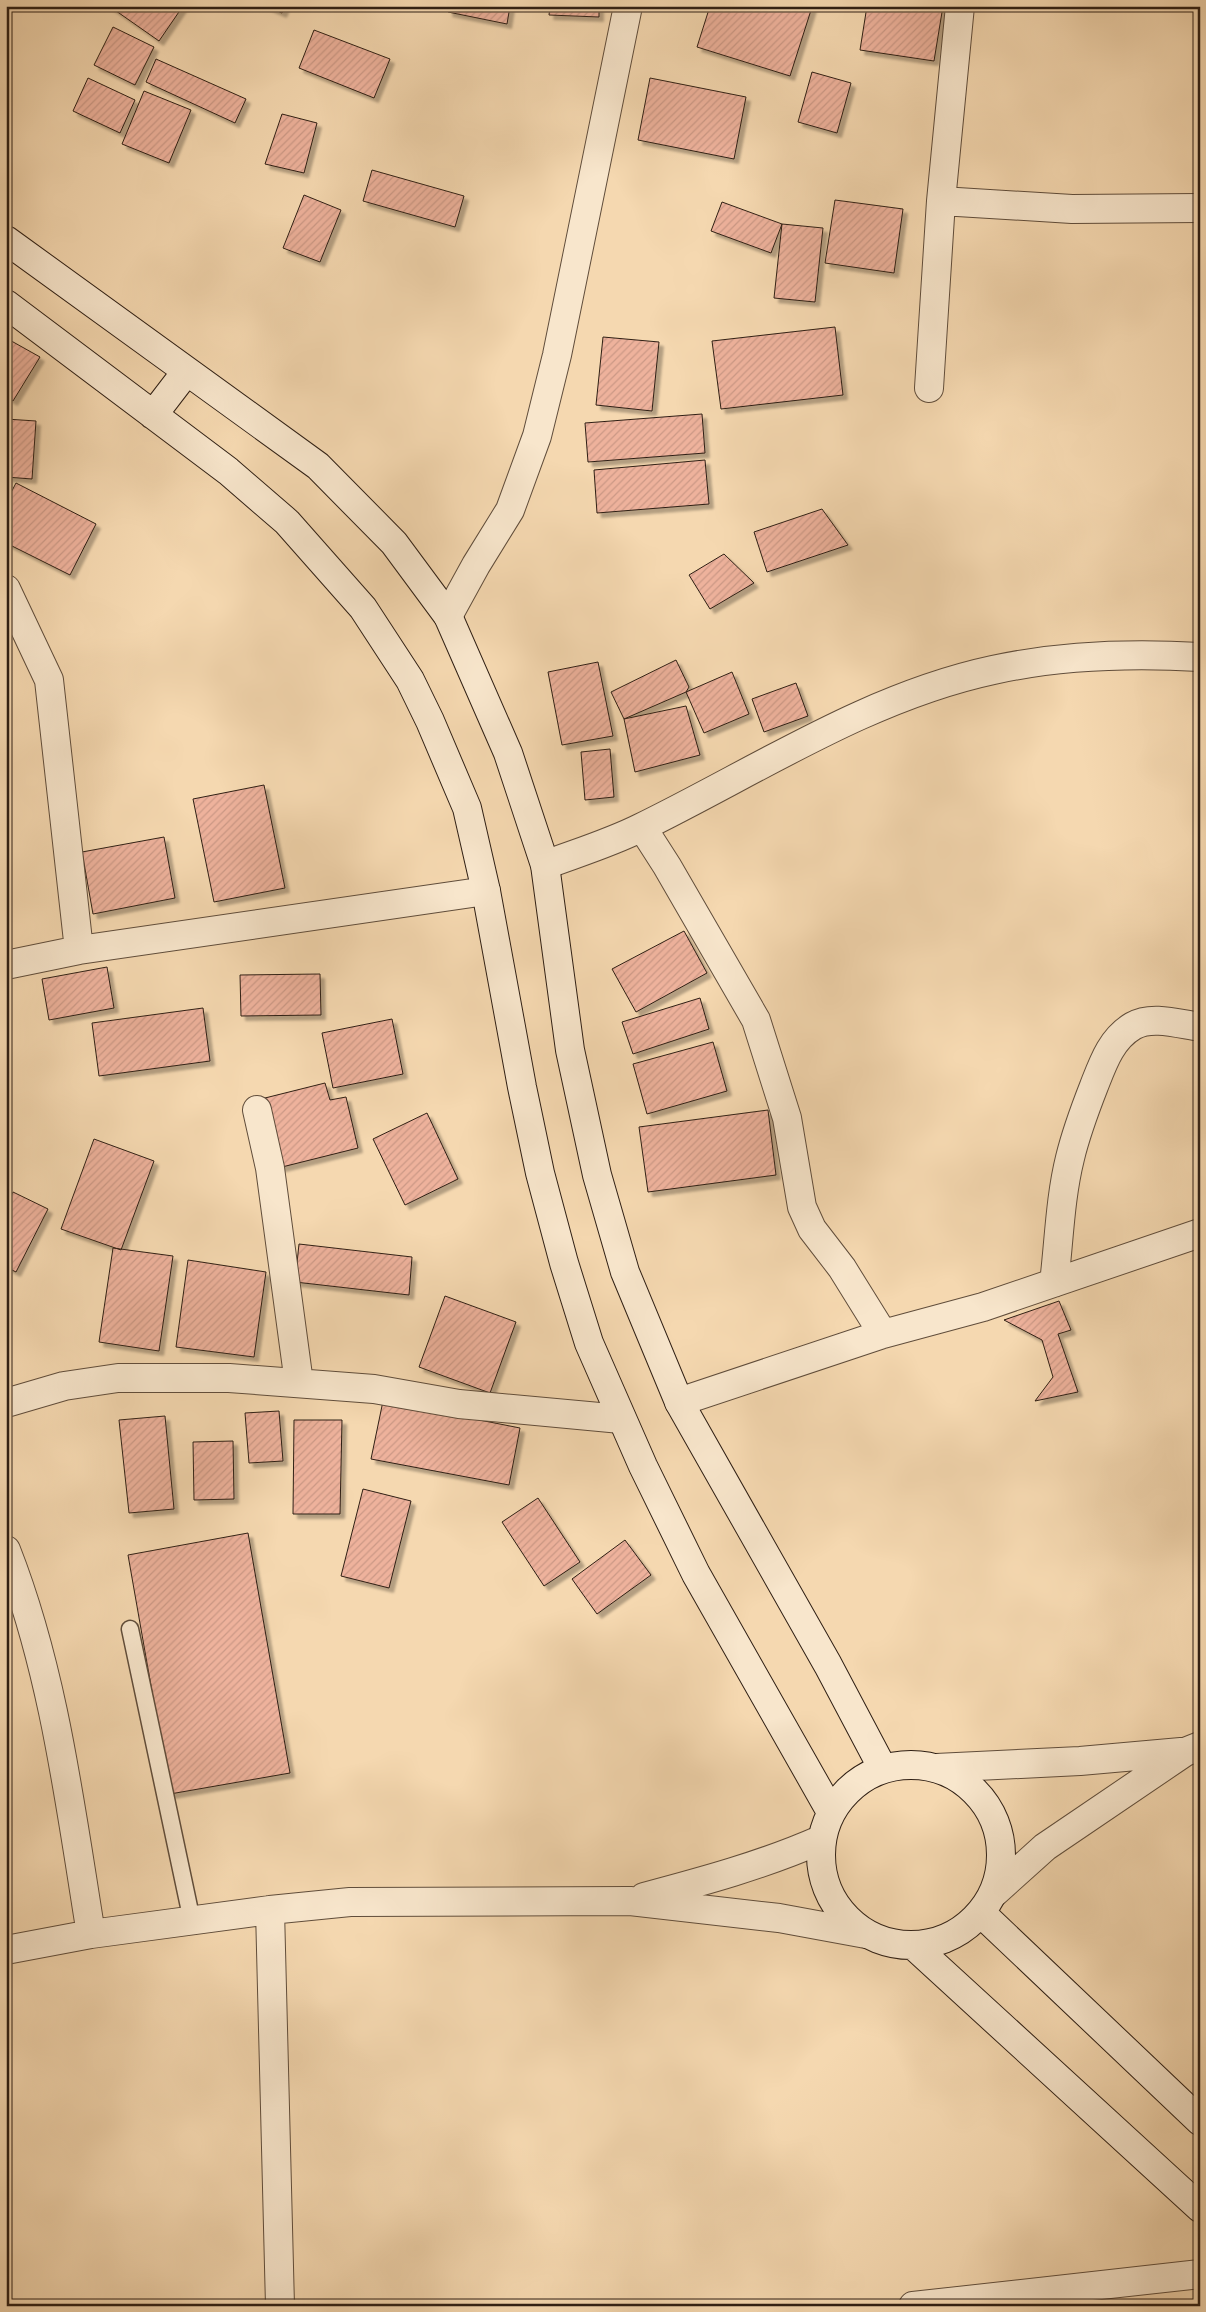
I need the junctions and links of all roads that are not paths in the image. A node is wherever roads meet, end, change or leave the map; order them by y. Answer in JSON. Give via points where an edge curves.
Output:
{"nodes":[{"id":1,"x":628,"y":6,"type":"edge"},
{"id":2,"x":960,"y":6,"type":"edge"},
{"id":3,"x":941,"y":202,"type":"junction"},
{"id":4,"x":1200,"y":208,"type":"edge"},
{"id":5,"x":6,"y":240,"type":"edge"},
{"id":6,"x":6,"y":304,"type":"edge"},
{"id":7,"x":186,"y":372,"type":"junction"},
{"id":8,"x":929,"y":388,"type":"dead end"},
{"id":9,"x":153,"y":415,"type":"junction"},
{"id":10,"x":6,"y":589,"type":"edge"},
{"id":11,"x":448,"y":616,"type":"junction"},
{"id":12,"x":1200,"y":657,"type":"edge"},
{"id":13,"x":642,"y":827,"type":"junction"},
{"id":14,"x":545,"y":865,"type":"junction"},
{"id":15,"x":486,"y":891,"type":"junction"},
{"id":16,"x":79,"y":950,"type":"junction"},
{"id":17,"x":6,"y":965,"type":"edge"},
{"id":18,"x":1200,"y":1026,"type":"edge"},
{"id":19,"x":257,"y":1110,"type":"dead end"},
{"id":20,"x":1200,"y":1233,"type":"edge"},
{"id":21,"x":1054,"y":1283,"type":"junction"},
{"id":22,"x":883,"y":1334,"type":"junction"},
{"id":23,"x":299,"y":1383,"type":"junction"},
{"id":24,"x":679,"y":1402,"type":"junction"},
{"id":25,"x":6,"y":1404,"type":"edge"},
{"id":26,"x":621,"y":1420,"type":"junction"},
{"id":27,"x":6,"y":1550,"type":"edge"},
{"id":28,"x":130,"y":1629,"type":"dead end"},
{"id":29,"x":1192,"y":1749,"type":"edge"},
{"id":30,"x":936,"y":1768,"type":"junction"},
{"id":31,"x":883,"y":1769,"type":"junction"},
{"id":32,"x":830,"y":1812,"type":"junction"},
{"id":33,"x":820,"y":1840,"type":"junction"},
{"id":34,"x":630,"y":1900,"type":"junction"},
{"id":35,"x":988,"y":1902,"type":"junction"},
{"id":36,"x":270,"y":1910,"type":"junction"},
{"id":37,"x":192,"y":1921,"type":"junction"},
{"id":38,"x":91,"y":1934,"type":"junction"},
{"id":39,"x":866,"y":1934,"type":"junction"},
{"id":40,"x":914,"y":1946,"type":"junction"},
{"id":41,"x":6,"y":1950,"type":"edge"},
{"id":42,"x":1200,"y":2121,"type":"edge"},
{"id":43,"x":1200,"y":2208,"type":"edge"},
{"id":44,"x":1200,"y":2274,"type":"edge"},
{"id":45,"x":280,"y":2306,"type":"edge"},
{"id":46,"x":913,"y":2306,"type":"edge"}],
"edges":[{"from":1,"to":11,"type":"street","via":[[559,345],[537,436],[510,510]]},
{"from":2,"to":3,"type":"street"},
{"from":3,"to":4,"type":"street","via":[[1072,209]]},
{"from":3,"to":8,"type":"street"},
{"from":5,"to":7,"type":"street"},
{"from":6,"to":9,"type":"street"},
{"from":7,"to":9,"type":"street"},
{"from":7,"to":11,"type":"street","via":[[318,466],[394,543]]},
{"from":9,"to":15,"type":"street","via":[[228,471],[287,522],[363,608],[410,680],[430,721],[467,808]]},
{"from":10,"to":16,"type":"street","via":[[49,680]]},
{"from":11,"to":14,"type":"street","via":[[508,753]]},
{"from":12,"to":13,"type":"street","via":[[1154,654],[1045,660],[992,670],[937,686],[866,713]]},
{"from":13,"to":14,"type":"street"},
{"from":13,"to":22,"type":"street","via":[[756,1020],[787,1118],[802,1207],[812,1229],[842,1268]]},
{"from":14,"to":24,"type":"street","via":[[570,1050],[597,1175],[625,1272]]},
{"from":15,"to":16,"type":"street"},
{"from":15,"to":26,"type":"street","via":[[540,1173],[589,1342]]},
{"from":16,"to":17,"type":"street"},
{"from":18,"to":21,"type":"street","via":[[1151,1020],[1134,1025],[1122,1034],[1103,1061],[1070,1158]]},
{"from":19,"to":23,"type":"street","via":[[270,1168]]},
{"from":20,"to":21,"type":"street"},
{"from":21,"to":22,"type":"street","via":[[983,1307]]},
{"from":22,"to":24,"type":"street"},
{"from":23,"to":25,"type":"street","via":[[229,1378],[118,1378],[64,1386]]},
{"from":23,"to":26,"type":"street","via":[[374,1389],[518,1411]]},
{"from":24,"to":31,"type":"street"},
{"from":26,"to":32,"type":"street","via":[[696,1574]]},
{"from":27,"to":38,"type":"street","via":[[44,1675],[65,1774]]},
{"from":28,"to":37,"type":"lane"},
{"from":29,"to":30,"type":"street","via":[[1080,1761]]},
{"from":29,"to":35,"type":"street","via":[[1045,1847]]},
{"from":30,"to":31,"type":"street","via":[[909,1764]]},
{"from":30,"to":35,"type":"street","via":[[960,1778],[981,1796],[995,1819],[1001,1843],[1002,1868]]},
{"from":31,"to":32,"type":"street","via":[[844,1793]]},
{"from":32,"to":33,"type":"street"},
{"from":33,"to":34,"type":"street","via":[[738,1872]]},
{"from":33,"to":39,"type":"street","via":[[821,1870],[831,1899],[846,1919]]},
{"from":34,"to":36,"type":"street","via":[[350,1902]]},
{"from":34,"to":39,"type":"street","via":[[779,1918]]},
{"from":35,"to":40,"type":"street","via":[[962,1930],[940,1942]]},
{"from":35,"to":42,"type":"street"},
{"from":36,"to":37,"type":"street"},
{"from":36,"to":45,"type":"street"},
{"from":37,"to":38,"type":"street"},
{"from":38,"to":41,"type":"street"},
{"from":39,"to":40,"type":"street","via":[[890,1943]]},
{"from":40,"to":43,"type":"street"},
{"from":44,"to":46,"type":"street"}]}
